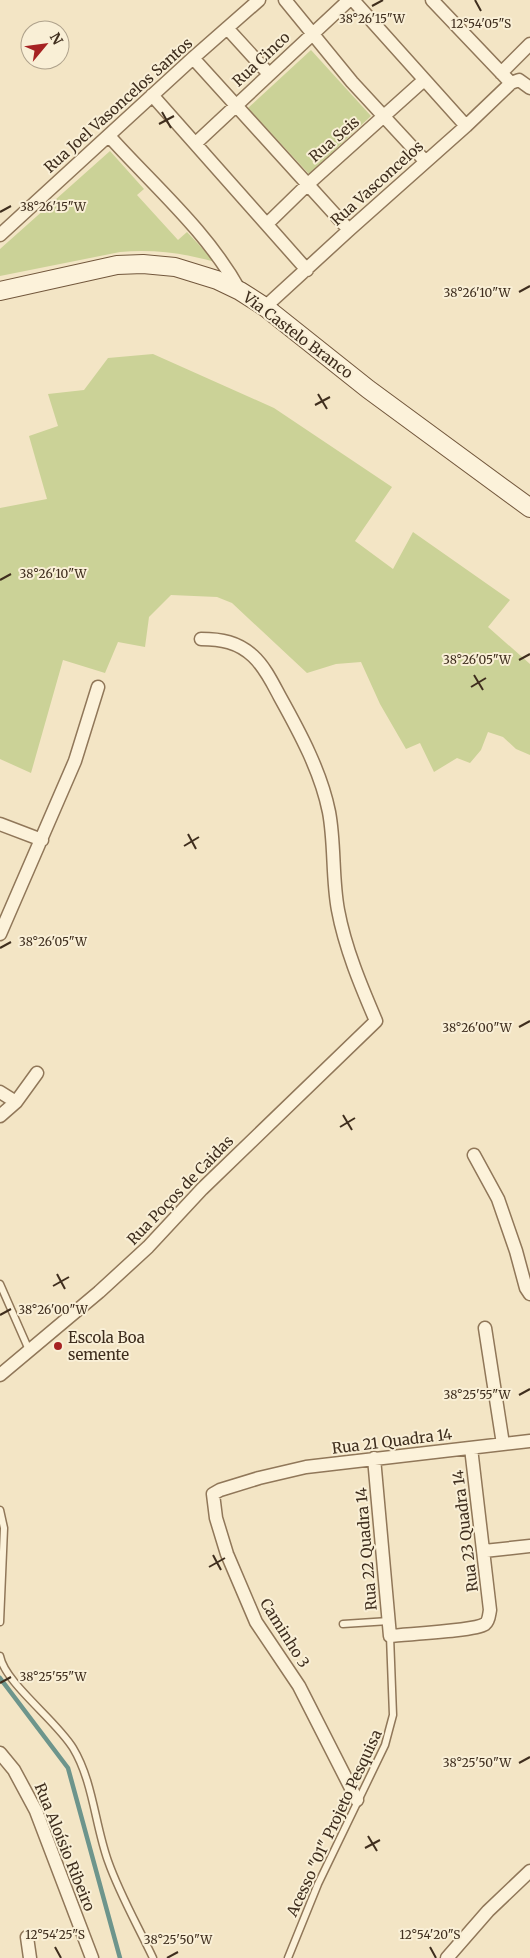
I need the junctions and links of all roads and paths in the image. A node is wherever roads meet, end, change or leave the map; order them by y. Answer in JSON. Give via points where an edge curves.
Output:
{"nodes":[{"id":1,"x":260,"y":0,"type":"edge"},
{"id":2,"x":285,"y":0,"type":"edge"},
{"id":3,"x":349,"y":0,"type":"edge"},
{"id":4,"x":353,"y":0,"type":"edge"},
{"id":5,"x":434,"y":1,"type":"edge"},
{"id":6,"x":227,"y":28,"type":"junction"},
{"id":7,"x":312,"y":33,"type":"junction"},
{"id":8,"x":530,"y":44,"type":"edge"},
{"id":9,"x":192,"y":58,"type":"junction"},
{"id":10,"x":501,"y":73,"type":"junction"},
{"id":11,"x":269,"y":74,"type":"junction"},
{"id":12,"x":424,"y":80,"type":"junction"},
{"id":13,"x":511,"y":83,"type":"junction"},
{"id":14,"x":530,"y":88,"type":"edge"},
{"id":15,"x":152,"y":94,"type":"junction"},
{"id":16,"x":235,"y":106,"type":"junction"},
{"id":17,"x":384,"y":117,"type":"junction"},
{"id":18,"x":466,"y":126,"type":"junction"},
{"id":19,"x":109,"y":136,"type":"junction"},
{"id":20,"x":196,"y":143,"type":"junction"},
{"id":21,"x":425,"y":161,"type":"junction"},
{"id":22,"x":307,"y":185,"type":"junction"},
{"id":23,"x":267,"y":224,"type":"junction"},
{"id":24,"x":349,"y":230,"type":"junction"},
{"id":25,"x":0,"y":235,"type":"edge"},
{"id":26,"x":307,"y":270,"type":"junction"},
{"id":27,"x":0,"y":291,"type":"edge"},
{"id":28,"x":240,"y":291,"type":"junction"},
{"id":29,"x":265,"y":308,"type":"junction"},
{"id":30,"x":530,"y":508,"type":"edge"},
{"id":31,"x":201,"y":638,"type":"dead end"},
{"id":32,"x":98,"y":687,"type":"dead end"},
{"id":33,"x":0,"y":824,"type":"edge"},
{"id":34,"x":42,"y":840,"type":"junction"},
{"id":35,"x":0,"y":934,"type":"edge"},
{"id":36,"x":37,"y":1072,"type":"dead end"},
{"id":37,"x":0,"y":1092,"type":"edge"},
{"id":38,"x":16,"y":1102,"type":"junction"},
{"id":39,"x":0,"y":1116,"type":"edge"},
{"id":40,"x":474,"y":1155,"type":"dead end"},
{"id":41,"x":0,"y":1284,"type":"edge"},
{"id":42,"x":530,"y":1294,"type":"edge"},
{"id":43,"x":486,"y":1328,"type":"dead end"},
{"id":44,"x":29,"y":1350,"type":"junction"},
{"id":45,"x":0,"y":1375,"type":"edge"},
{"id":46,"x":530,"y":1441,"type":"edge"},
{"id":47,"x":503,"y":1444,"type":"junction"},
{"id":48,"x":471,"y":1448,"type":"junction"},
{"id":49,"x":374,"y":1458,"type":"junction"},
{"id":50,"x":259,"y":1478,"type":"joint"},
{"id":51,"x":0,"y":1510,"type":"edge"},
{"id":52,"x":530,"y":1546,"type":"edge"},
{"id":53,"x":484,"y":1551,"type":"junction"},
{"id":54,"x":389,"y":1621,"type":"junction"},
{"id":55,"x":0,"y":1622,"type":"edge"},
{"id":56,"x":343,"y":1624,"type":"dead end"},
{"id":57,"x":390,"y":1636,"type":"junction"},
{"id":58,"x":0,"y":1656,"type":"edge"},
{"id":59,"x":0,"y":1753,"type":"edge"},
{"id":60,"x":357,"y":1800,"type":"junction"},
{"id":61,"x":530,"y":1871,"type":"edge"},
{"id":62,"x":27,"y":1937,"type":"dead end"},
{"id":63,"x":30,"y":1958,"type":"edge"},
{"id":64,"x":92,"y":1958,"type":"edge"},
{"id":65,"x":153,"y":1958,"type":"edge"},
{"id":66,"x":288,"y":1958,"type":"edge"},
{"id":67,"x":447,"y":1958,"type":"edge"}],
"edges":[{"from":1,"to":6,"type":"street","name":"Rua Joel Vasoncelos Santos"},
{"from":2,"to":7,"type":"street"},
{"from":3,"to":7,"type":"street","name":"Rua Cinco"},
{"from":4,"to":12,"type":"street"},
{"from":5,"to":10,"type":"street"},
{"from":6,"to":9,"type":"street","name":"Rua Joel Vasoncelos Santos"},
{"from":6,"to":11,"type":"street"},
{"from":7,"to":11,"type":"street","name":"Rua Cinco"},
{"from":7,"to":17,"type":"street"},
{"from":8,"to":10,"type":"street"},
{"from":9,"to":15,"type":"street","name":"Rua Joel Vasoncelos Santos"},
{"from":9,"to":16,"type":"street"},
{"from":10,"to":13,"type":"street"},
{"from":11,"to":16,"type":"street","name":"Rua Cinco"},
{"from":12,"to":17,"type":"street","name":"Rua Seis"},
{"from":12,"to":18,"type":"street"},
{"from":13,"to":14,"type":"street","via":[[519,80]]},
{"from":13,"to":18,"type":"street","name":"Rua Vasconcelos"},
{"from":15,"to":19,"type":"street","name":"Rua Joel Vasoncelos Santos"},
{"from":15,"to":20,"type":"street"},
{"from":16,"to":20,"type":"street","name":"Rua Cinco"},
{"from":16,"to":22,"type":"street"},
{"from":17,"to":21,"type":"street"},
{"from":17,"to":22,"type":"street","name":"Rua Seis"},
{"from":18,"to":21,"type":"street","name":"Rua Vasconcelos"},
{"from":19,"to":25,"type":"street","name":"Rua Joel Vasoncelos Santos"},
{"from":19,"to":28,"type":"street","via":[[195,228]]},
{"from":20,"to":23,"type":"street"},
{"from":21,"to":24,"type":"street","name":"Rua Vasconcelos"},
{"from":22,"to":23,"type":"street","name":"Rua Seis"},
{"from":22,"to":24,"type":"street"},
{"from":23,"to":26,"type":"street"},
{"from":24,"to":26,"type":"street","name":"Rua Vasconcelos"},
{"from":26,"to":29,"type":"street","name":"Rua Vasconcelos"},
{"from":27,"to":28,"type":"main road","name":"Via Castelo Branco","via":[[117,265],[143,264],[175,267]]},
{"from":28,"to":29,"type":"main road","name":"Via Castelo Branco"},
{"from":29,"to":30,"type":"main road","name":"Via Castelo Branco"},
{"from":31,"to":44,"type":"street","name":"Rua Poços de Caidas","via":[[236,644],[254,657],[270,678],[322,782],[329,813],[338,911],[376,1021],[209,1182],[148,1248]]},
{"from":32,"to":34,"type":"street","via":[[75,761]]},
{"from":33,"to":34,"type":"street"},
{"from":34,"to":35,"type":"street"},
{"from":36,"to":38,"type":"street"},
{"from":37,"to":38,"type":"street"},
{"from":38,"to":39,"type":"street"},
{"from":40,"to":42,"type":"street","via":[[498,1199]]},
{"from":41,"to":44,"type":"lane"},
{"from":43,"to":47,"type":"street"},
{"from":44,"to":45,"type":"street","name":"Rua Poços de Caidas"},
{"from":46,"to":47,"type":"street","name":"Rua 21 Quadra 14"},
{"from":47,"to":48,"type":"street","name":"Rua 21 Quadra 14"},
{"from":48,"to":49,"type":"street","name":"Rua 21 Quadra 14"},
{"from":48,"to":53,"type":"street","name":"Rua 23 Quadra 14"},
{"from":49,"to":50,"type":"street","name":"Rua 21 Quadra 14","via":[[306,1467]]},
{"from":49,"to":54,"type":"street","name":"Rua 22 Quadra 14"},
{"from":50,"to":60,"type":"street","name":"Caminho 3","via":[[213,1494],[221,1536],[256,1622],[299,1686]]},
{"from":51,"to":55,"type":"lane","via":[[4,1528]]},
{"from":52,"to":53,"type":"street"},
{"from":53,"to":57,"type":"street","name":"Rua 23 Quadra 14","via":[[489,1620],[478,1627]]},
{"from":54,"to":56,"type":"lane"},
{"from":54,"to":57,"type":"street","name":"Rua 22 Quadra 14"},
{"from":57,"to":60,"type":"lane","name":"Acesso \"01\" Projeto Pesquisa","via":[[393,1715],[386,1745]]},
{"from":58,"to":65,"type":"lane","via":[[6,1673],[73,1748],[83,1771],[108,1862]]},
{"from":59,"to":64,"type":"street","name":"Rua Aloísio Ribeiro","via":[[14,1770],[36,1811]]},
{"from":60,"to":66,"type":"lane","name":"Acesso \"01\" Projeto Pesquisa"},
{"from":61,"to":67,"type":"street"},
{"from":62,"to":63,"type":"street"}]}
